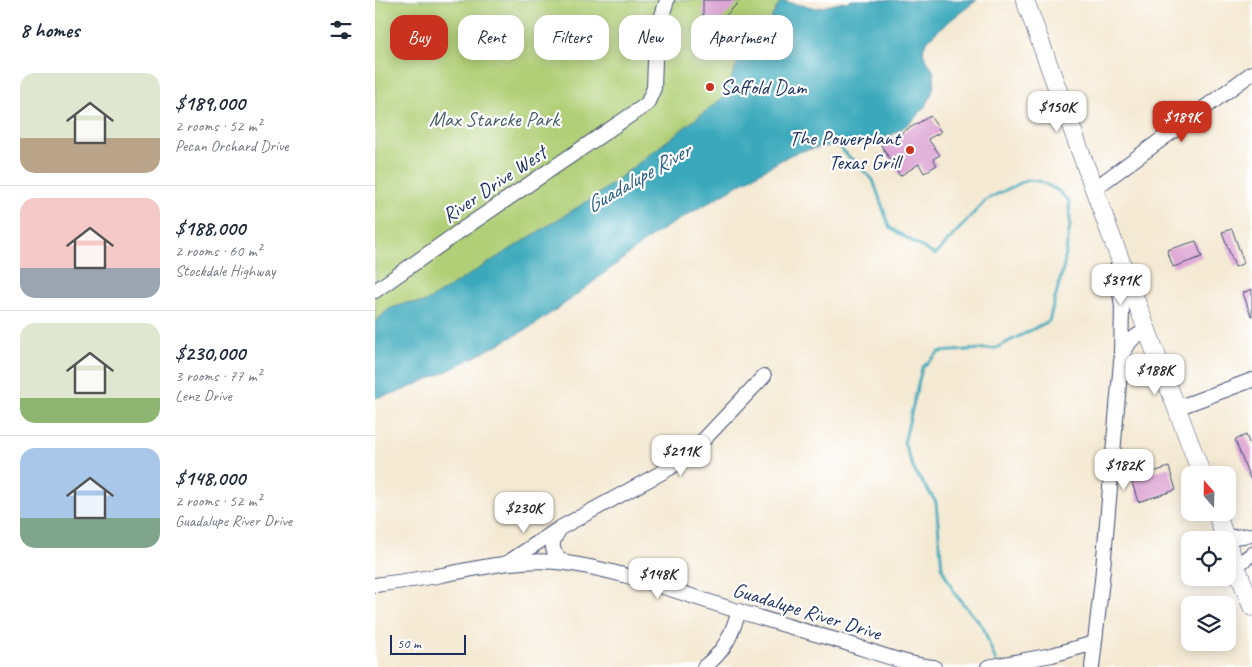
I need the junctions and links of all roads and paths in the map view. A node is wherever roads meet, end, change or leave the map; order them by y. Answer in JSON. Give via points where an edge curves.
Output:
{"nodes":[{"id":1,"x":667,"y":0,"type":"edge"},
{"id":2,"x":1025,"y":0,"type":"edge"},
{"id":3,"x":1252,"y":73,"type":"edge"},
{"id":4,"x":1094,"y":189,"type":"junction"},
{"id":5,"x":1109,"y":230,"type":"junction"},
{"id":6,"x":375,"y":292,"type":"edge"},
{"id":7,"x":1147,"y":331,"type":"junction"},
{"id":8,"x":1121,"y":361,"type":"junction"},
{"id":9,"x":763,"y":376,"type":"dead end"},
{"id":10,"x":1252,"y":380,"type":"edge"},
{"id":11,"x":1177,"y":408,"type":"junction"},
{"id":12,"x":1199,"y":466,"type":"edge"},
{"id":13,"x":560,"y":528,"type":"junction"},
{"id":14,"x":1252,"y":535,"type":"edge"},
{"id":15,"x":1236,"y":538,"type":"edge"},
{"id":16,"x":1252,"y":554,"type":"edge"},
{"id":17,"x":566,"y":563,"type":"junction"},
{"id":18,"x":504,"y":564,"type":"junction"},
{"id":19,"x":1236,"y":566,"type":"joint"},
{"id":20,"x":375,"y":585,"type":"edge"},
{"id":21,"x":1252,"y":607,"type":"edge"},
{"id":22,"x":739,"y":611,"type":"junction"},
{"id":23,"x":1094,"y":643,"type":"junction"},
{"id":24,"x":704,"y":667,"type":"edge"},
{"id":25,"x":934,"y":667,"type":"edge"},
{"id":26,"x":988,"y":667,"type":"edge"},
{"id":27,"x":1092,"y":667,"type":"edge"}],
"edges":[{"from":1,"to":6,"type":"street","name":"River Drive West","via":[[656,34],[654,88],[647,104]]},
{"from":2,"to":4,"type":"main road"},
{"from":3,"to":4,"type":"street"},
{"from":4,"to":5,"type":"main road"},
{"from":5,"to":7,"type":"main road"},
{"from":5,"to":8,"type":"street","via":[[1123,308]]},
{"from":7,"to":8,"type":"street","via":[[1130,340]]},
{"from":7,"to":11,"type":"main road"},
{"from":8,"to":23,"type":"street"},
{"from":9,"to":13,"type":"street","via":[[694,450],[670,468]]},
{"from":10,"to":11,"type":"street"},
{"from":11,"to":12,"type":"main road"},
{"from":13,"to":17,"type":"street","via":[[552,547],[557,557]]},
{"from":13,"to":18,"type":"street"},
{"from":14,"to":15,"type":"street"},
{"from":16,"to":19,"type":"street"},
{"from":17,"to":18,"type":"street","name":"Guadalupe River Drive"},
{"from":17,"to":22,"type":"street","name":"Guadalupe River Drive","via":[[656,584]]},
{"from":18,"to":20,"type":"street","name":"Guadalupe River Drive"},
{"from":19,"to":21,"type":"main road"},
{"from":22,"to":24,"type":"street","via":[[728,642]]},
{"from":22,"to":25,"type":"street","name":"Guadalupe River Drive"},
{"from":23,"to":26,"type":"street"},
{"from":23,"to":27,"type":"street"}]}
